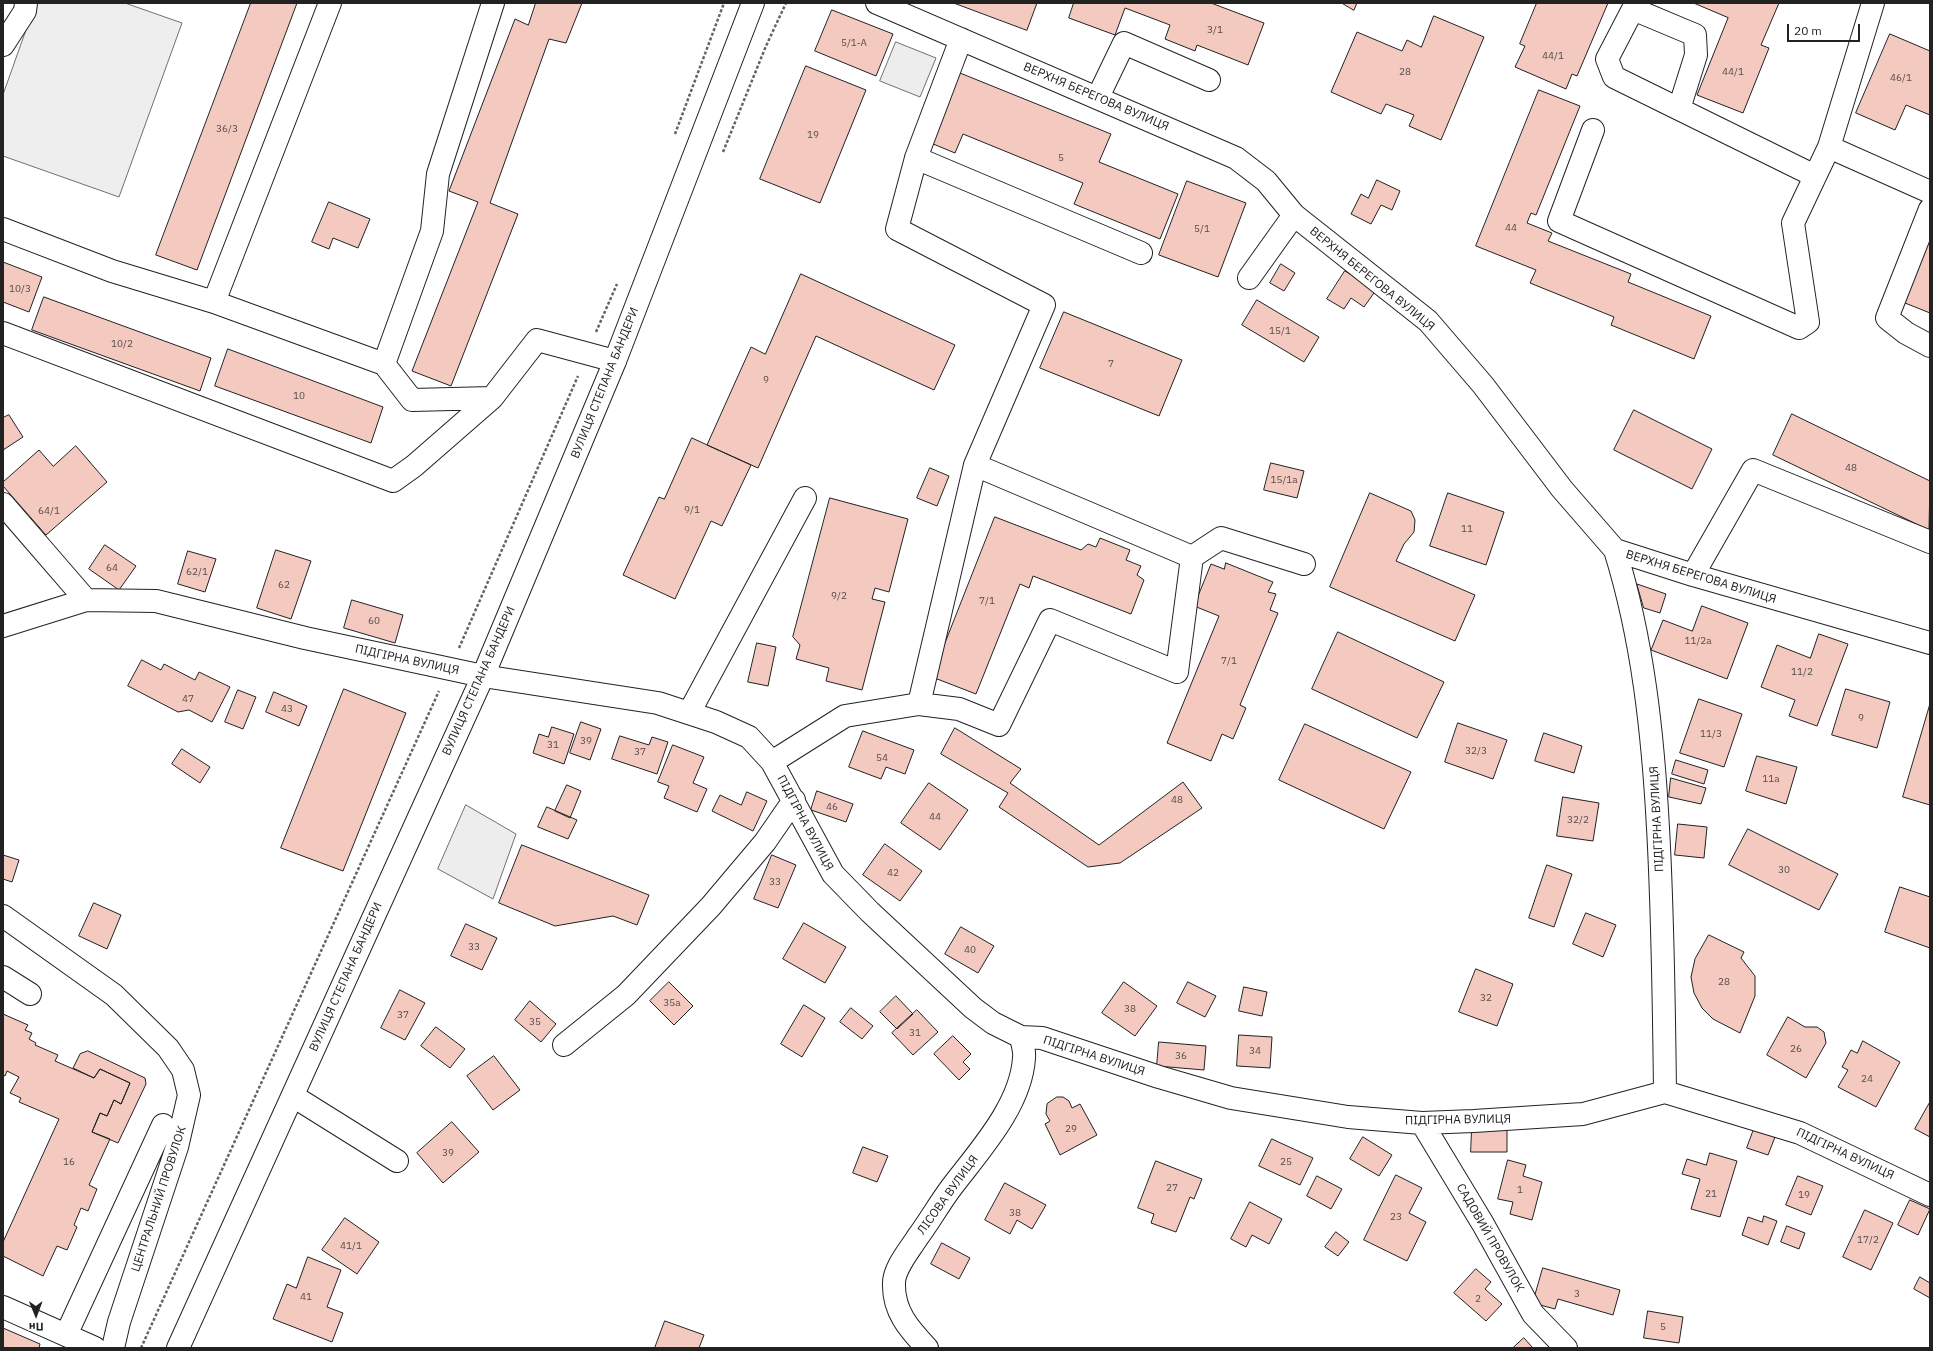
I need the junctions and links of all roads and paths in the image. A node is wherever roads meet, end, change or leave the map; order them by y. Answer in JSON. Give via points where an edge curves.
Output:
{"nodes":[{"id":1,"x":26,"y":3,"type":"edge"},
{"id":2,"x":330,"y":3,"type":"edge"},
{"id":3,"x":493,"y":3,"type":"edge"},
{"id":4,"x":724,"y":3,"type":"edge"},
{"id":5,"x":753,"y":3,"type":"edge"},
{"id":6,"x":877,"y":3,"type":"edge"},
{"id":7,"x":1873,"y":3,"type":"edge"},
{"id":8,"x":961,"y":39,"type":"junction"},
{"id":9,"x":3,"y":46,"type":"edge"},
{"id":10,"x":1209,"y":80,"type":"dead end"},
{"id":11,"x":1098,"y":97,"type":"junction"},
{"id":12,"x":1678,"y":109,"type":"junction"},
{"id":13,"x":1593,"y":130,"type":"dead end"},
{"id":14,"x":672,"y":142,"type":"dead end"},
{"id":15,"x":1828,"y":147,"type":"junction"},
{"id":16,"x":916,"y":158,"type":"junction"},
{"id":17,"x":1815,"y":176,"type":"junction"},
{"id":18,"x":1930,"y":192,"type":"edge"},
{"id":19,"x":1930,"y":208,"type":"edge"},
{"id":20,"x":1294,"y":215,"type":"junction"},
{"id":21,"x":3,"y":229,"type":"edge"},
{"id":22,"x":1141,"y":253,"type":"dead end"},
{"id":23,"x":1249,"y":278,"type":"dead end"},
{"id":24,"x":619,"y":281,"type":"dead end"},
{"id":25,"x":214,"y":302,"type":"junction"},
{"id":26,"x":3,"y":333,"type":"edge"},
{"id":27,"x":1930,"y":346,"type":"edge"},
{"id":28,"x":587,"y":354,"type":"junction"},
{"id":29,"x":615,"y":361,"type":"junction"},
{"id":30,"x":384,"y":364,"type":"junction"},
{"id":31,"x":492,"y":398,"type":"junction"},
{"id":32,"x":976,"y":465,"type":"junction"},
{"id":33,"x":805,"y":498,"type":"dead end"},
{"id":34,"x":3,"y":504,"type":"edge"},
{"id":35,"x":1930,"y":542,"type":"edge"},
{"id":36,"x":1615,"y":550,"type":"junction"},
{"id":37,"x":1192,"y":557,"type":"junction"},
{"id":38,"x":1304,"y":564,"type":"dead end"},
{"id":39,"x":1693,"y":575,"type":"junction"},
{"id":40,"x":86,"y":600,"type":"junction"},
{"id":41,"x":3,"y":626,"type":"edge"},
{"id":42,"x":1930,"y":643,"type":"edge"},
{"id":43,"x":449,"y":668,"type":"junction"},
{"id":44,"x":483,"y":676,"type":"junction"},
{"id":45,"x":919,"y":704,"type":"junction"},
{"id":46,"x":689,"y":713,"type":"junction"},
{"id":47,"x":772,"y":762,"type":"junction"},
{"id":48,"x":794,"y":800,"type":"junction"},
{"id":49,"x":3,"y":916,"type":"edge"},
{"id":50,"x":3,"y":977,"type":"edge"},
{"id":51,"x":30,"y":994,"type":"dead end"},
{"id":52,"x":1021,"y":1037,"type":"junction"},
{"id":53,"x":564,"y":1046,"type":"dead end"},
{"id":54,"x":1665,"y":1092,"type":"junction"},
{"id":55,"x":293,"y":1096,"type":"junction"},
{"id":56,"x":1422,"y":1122,"type":"junction"},
{"id":57,"x":163,"y":1125,"type":"dead end"},
{"id":58,"x":397,"y":1161,"type":"dead end"},
{"id":59,"x":1930,"y":1195,"type":"edge"},
{"id":60,"x":3,"y":1307,"type":"edge"},
{"id":61,"x":66,"y":1335,"type":"junction"},
{"id":62,"x":95,"y":1348,"type":"edge"},
{"id":63,"x":113,"y":1348,"type":"edge"},
{"id":64,"x":141,"y":1348,"type":"edge"},
{"id":65,"x":178,"y":1348,"type":"edge"},
{"id":66,"x":927,"y":1348,"type":"edge"},
{"id":67,"x":1566,"y":1348,"type":"edge"}],
"edges":[{"from":1,"to":9,"type":"street","via":[[25,11]]},
{"from":2,"to":25,"type":"street"},
{"from":3,"to":30,"type":"street","via":[[438,174],[432,230]]},
{"from":4,"to":14,"type":"path"},
{"from":5,"to":29,"type":"street","name":"ВУЛИЦЯ СТЕПАНА БАНДЕРИ"},
{"from":6,"to":8,"type":"street","name":"ВЕРХНЯ БЕРЕГОВА ВУЛИЦЯ"},
{"from":7,"to":15,"type":"street"},
{"from":8,"to":11,"type":"street","name":"ВЕРХНЯ БЕРЕГОВА ВУЛИЦЯ"},
{"from":8,"to":16,"type":"street"},
{"from":10,"to":11,"type":"street","via":[[1124,42]]},
{"from":11,"to":20,"type":"street","name":"ВЕРХНЯ БЕРЕГОВА ВУЛИЦЯ","via":[[1236,158],[1266,181]]},
{"from":12,"to":12,"type":"street","via":[[1614,77],[1607,59],[1633,9],[1695,35],[1696,55]]},
{"from":12,"to":17,"type":"street"},
{"from":13,"to":17,"type":"street","via":[[1559,221],[1799,328],[1808,322],[1793,223]]},
{"from":15,"to":17,"type":"street"},
{"from":15,"to":18,"type":"street"},
{"from":16,"to":22,"type":"street"},
{"from":16,"to":32,"type":"street","via":[[896,229],[1044,305]]},
{"from":19,"to":27,"type":"street","via":[[1887,318],[1906,333]]},
{"from":20,"to":23,"type":"street"},
{"from":20,"to":36,"type":"street","name":"ВЕРХНЯ БЕРЕГОВА ВУЛИЦЯ","via":[[1428,321],[1483,385],[1562,489]]},
{"from":21,"to":25,"type":"street","via":[[112,271]]},
{"from":24,"to":28,"type":"path"},
{"from":25,"to":30,"type":"street"},
{"from":26,"to":31,"type":"street","via":[[393,481]]},
{"from":28,"to":29,"type":"street"},
{"from":28,"to":31,"type":"street","via":[[537,340]]},
{"from":28,"to":43,"type":"path"},
{"from":29,"to":44,"type":"street","name":"ВУЛИЦЯ СТЕПАНА БАНДЕРИ"},
{"from":30,"to":31,"type":"street","via":[[412,400]]},
{"from":32,"to":37,"type":"street"},
{"from":32,"to":45,"type":"street"},
{"from":33,"to":46,"type":"street"},
{"from":34,"to":40,"type":"street"},
{"from":35,"to":39,"type":"street","via":[[1753,470]]},
{"from":36,"to":39,"type":"street","name":"ВЕРХНЯ БЕРЕГОВА ВУЛИЦЯ"},
{"from":36,"to":54,"type":"street","name":"ПІДГІРНА ВУЛИЦЯ","via":[[1628,591],[1654,759],[1664,928]]},
{"from":37,"to":38,"type":"street","via":[[1221,538]]},
{"from":37,"to":45,"type":"street","via":[[1177,672],[1050,620],[998,725],[959,709]]},
{"from":39,"to":42,"type":"street","name":"ВЕРХНЯ БЕРЕГОВА ВУЛИЦЯ"},
{"from":40,"to":41,"type":"street","name":"ПІДГІРНА ВУЛИЦЯ"},
{"from":40,"to":43,"type":"street","name":"ПІДГІРНА ВУЛИЦЯ","via":[[156,601],[305,638]]},
{"from":43,"to":44,"type":"street","name":"ПІДГІРНА ВУЛИЦЯ"},
{"from":43,"to":64,"type":"path"},
{"from":44,"to":46,"type":"street","name":"ПІДГІРНА ВУЛИЦЯ","via":[[658,702]]},
{"from":44,"to":55,"type":"street","name":"ВУЛИЦЯ СТЕПАНА БАНДЕРИ"},
{"from":45,"to":47,"type":"street","via":[[845,716]]},
{"from":46,"to":47,"type":"street","name":"ПІДГІРНА ВУЛИЦЯ","via":[[749,737]]},
{"from":47,"to":48,"type":"street","name":"ПІДГІРНА ВУЛИЦЯ"},
{"from":48,"to":52,"type":"street","name":"ПІДГІРНА ВУЛИЦЯ","via":[[833,874],[972,1008],[993,1023]]},
{"from":48,"to":53,"type":"street","via":[[765,842],[711,906],[626,994]]},
{"from":49,"to":63,"type":"street","name":"ЦЕНТРАЛЬНИЙ ПРОВУЛОК","via":[[114,995],[168,1048],[183,1070],[189,1095],[177,1147],[119,1322]]},
{"from":50,"to":51,"type":"street"},
{"from":52,"to":56,"type":"street","name":"ПІДГІРНА ВУЛИЦЯ","via":[[1042,1038],[1230,1098],[1348,1116]]},
{"from":52,"to":66,"type":"street","name":"ЛІСОВА ВУЛИЦЯ","via":[[1024,1057],[1020,1078],[1008,1108],[994,1134],[951,1189],[901,1263],[894,1282],[895,1301],[901,1318]]},
{"from":54,"to":56,"type":"street","name":"ПІДГІРНА ВУЛИЦЯ","via":[[1583,1114]]},
{"from":54,"to":59,"type":"street","name":"ПІДГІРНА ВУЛИЦЯ","via":[[1800,1133]]},
{"from":55,"to":58,"type":"street"},
{"from":55,"to":65,"type":"street","name":"ВУЛИЦЯ СТЕПАНА БАНДЕРИ"},
{"from":56,"to":67,"type":"street","name":"САДОВИЙ ПРОВУЛОК","via":[[1533,1314]]},
{"from":57,"to":61,"type":"street"},
{"from":60,"to":61,"type":"street"},
{"from":61,"to":62,"type":"street"}]}
